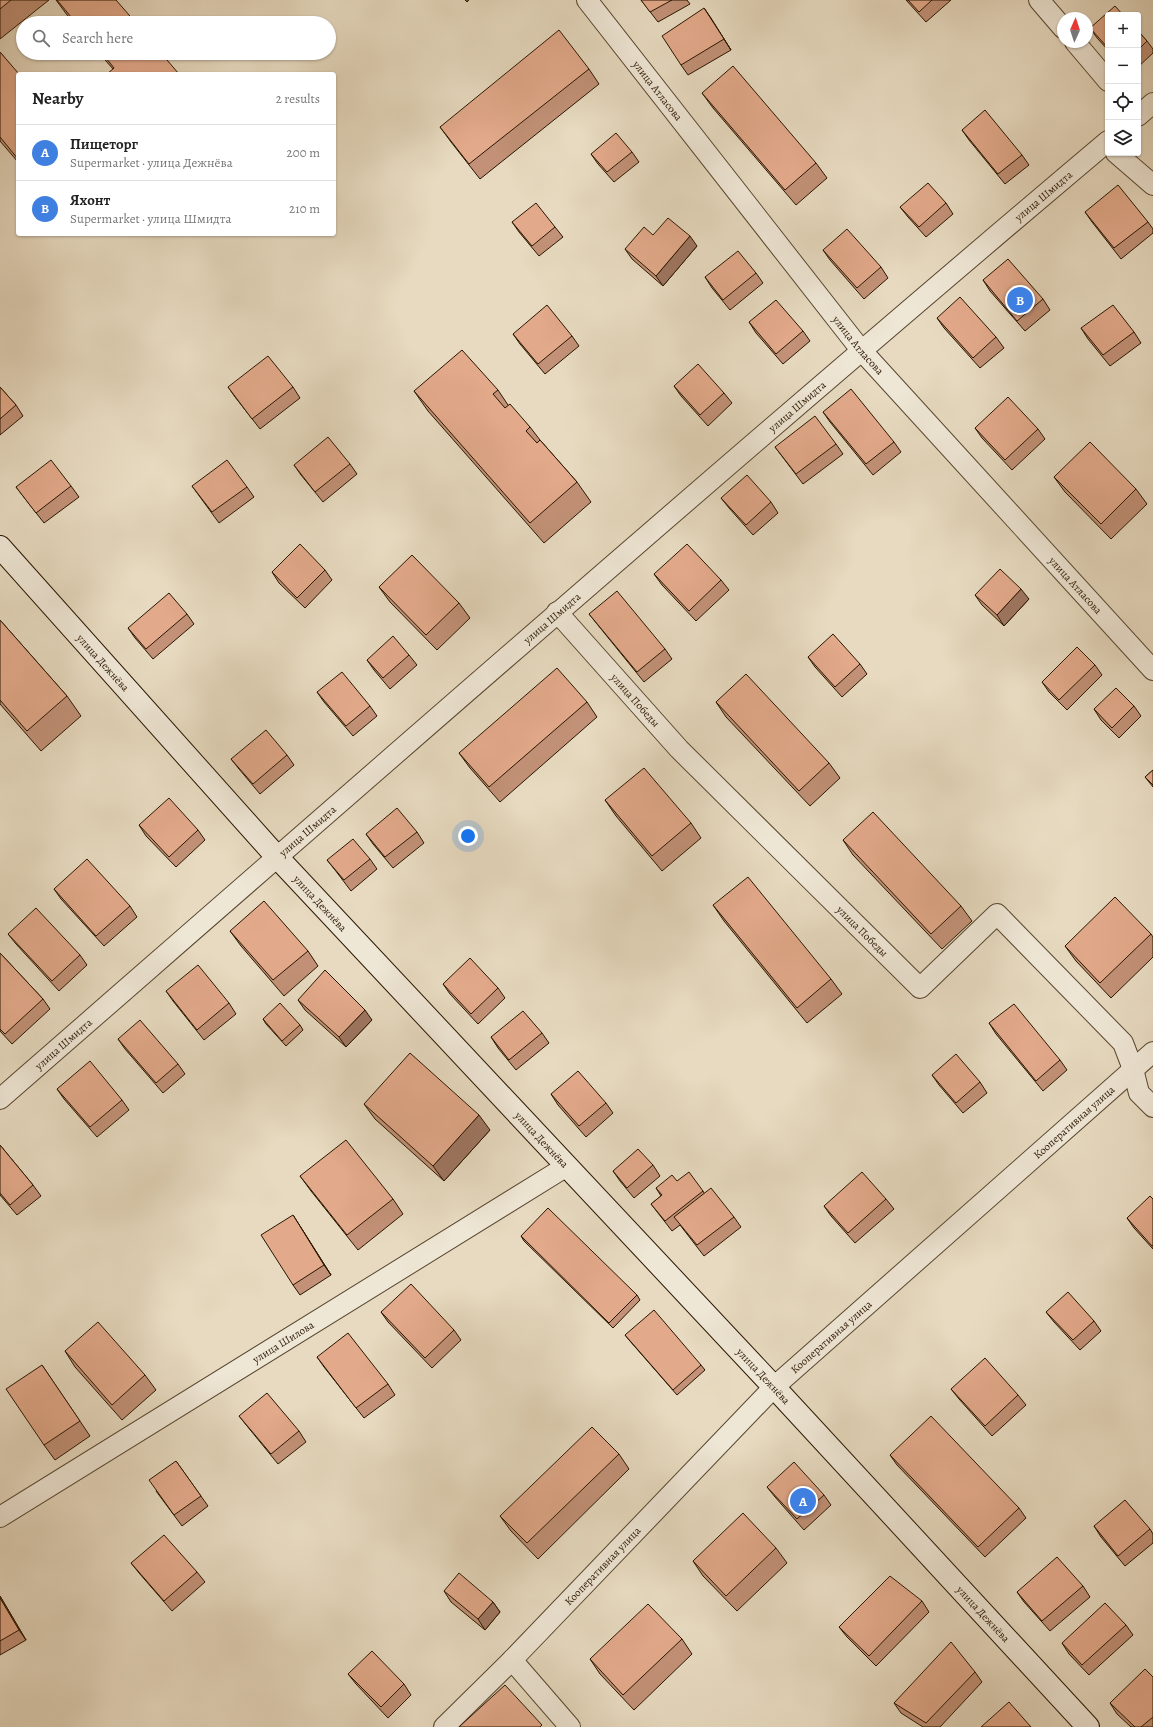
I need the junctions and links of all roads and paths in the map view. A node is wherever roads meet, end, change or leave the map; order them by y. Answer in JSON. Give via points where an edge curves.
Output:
{"nodes":[{"id":1,"x":587,"y":0,"type":"edge"},
{"id":2,"x":1039,"y":0,"type":"edge"},
{"id":3,"x":1057,"y":21,"type":"edge"},
{"id":4,"x":1080,"y":48,"type":"edge"},
{"id":5,"x":1105,"y":77,"type":"edge"},
{"id":6,"x":1153,"y":103,"type":"edge"},
{"id":7,"x":1141,"y":113,"type":"edge"},
{"id":8,"x":1105,"y":149,"type":"edge"},
{"id":9,"x":1120,"y":156,"type":"edge"},
{"id":10,"x":1153,"y":185,"type":"edge"},
{"id":11,"x":862,"y":350,"type":"junction"},
{"id":12,"x":0,"y":547,"type":"edge"},
{"id":13,"x":557,"y":612,"type":"junction"},
{"id":14,"x":1153,"y":670,"type":"edge"},
{"id":15,"x":277,"y":857,"type":"junction"},
{"id":16,"x":1153,"y":1052,"type":"edge"},
{"id":17,"x":1133,"y":1069,"type":"junction"},
{"id":18,"x":0,"y":1099,"type":"edge"},
{"id":19,"x":1153,"y":1107,"type":"edge"},
{"id":20,"x":566,"y":1166,"type":"junction"},
{"id":21,"x":774,"y":1387,"type":"junction"},
{"id":22,"x":0,"y":1517,"type":"edge"},
{"id":23,"x":512,"y":1660,"type":"junction"},
{"id":24,"x":444,"y":1727,"type":"edge"},
{"id":25,"x":570,"y":1727,"type":"edge"},
{"id":26,"x":1088,"y":1727,"type":"edge"}],
"edges":[{"from":1,"to":11,"type":"street","name":"улица Атласова"},
{"from":2,"to":3,"type":"street"},
{"from":4,"to":5,"type":"street"},
{"from":6,"to":7,"type":"street"},
{"from":8,"to":11,"type":"street","name":"улица Шмидта"},
{"from":9,"to":10,"type":"street"},
{"from":11,"to":13,"type":"street","name":"улица Шмидта"},
{"from":11,"to":14,"type":"street","name":"улица Атласова"},
{"from":12,"to":15,"type":"main road","name":"улица Дежнёва"},
{"from":13,"to":15,"type":"street","name":"улица Шмидта"},
{"from":13,"to":17,"type":"street","name":"улица Победы","via":[[679,749],[920,988],[997,914],[1123,1043]]},
{"from":15,"to":18,"type":"street","name":"улица Шмидта"},
{"from":15,"to":20,"type":"main road","name":"улица Дежнёва"},
{"from":16,"to":17,"type":"street","name":"Кооперативная улица"},
{"from":17,"to":19,"type":"street","name":"улица Победы","via":[[1139,1093]]},
{"from":17,"to":21,"type":"street","name":"Кооперативная улица"},
{"from":20,"to":21,"type":"main road","name":"улица Дежнёва"},
{"from":20,"to":22,"type":"street","name":"улица Шилова"},
{"from":21,"to":23,"type":"street","name":"Кооперативная улица"},
{"from":21,"to":26,"type":"main road","name":"улица Дежнёва"},
{"from":23,"to":24,"type":"street","name":"Кооперативная улица"},
{"from":23,"to":25,"type":"street"}]}
